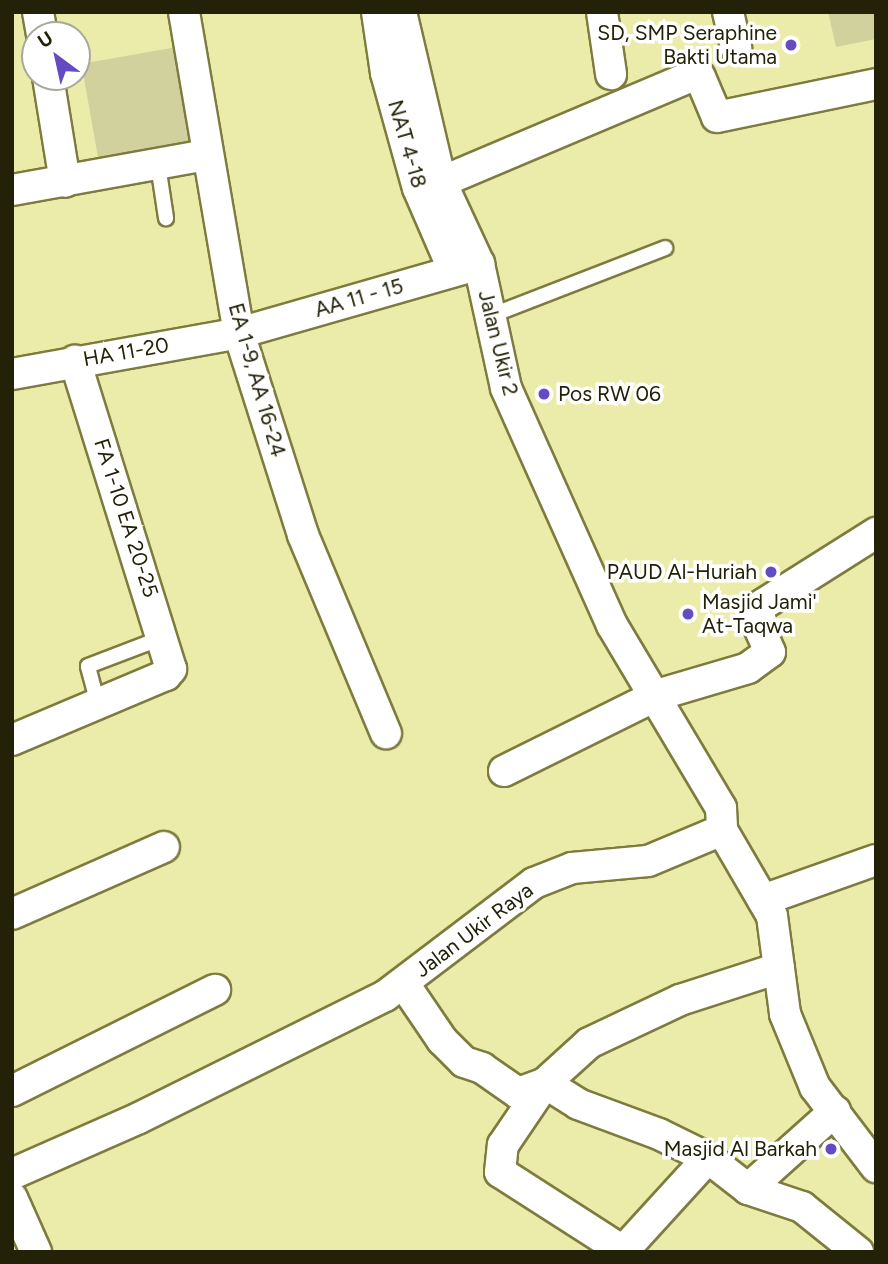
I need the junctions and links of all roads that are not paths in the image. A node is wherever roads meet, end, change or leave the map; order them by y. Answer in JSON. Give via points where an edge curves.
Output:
{"nodes":[{"id":1,"x":184,"y":12,"type":"edge"},
{"id":2,"x":377,"y":12,"type":"edge"},
{"id":3,"x":401,"y":12,"type":"edge"},
{"id":4,"x":602,"y":12,"type":"edge"},
{"id":5,"x":728,"y":12,"type":"edge"},
{"id":6,"x":736,"y":48,"type":"dead end"},
{"id":7,"x":611,"y":74,"type":"dead end"},
{"id":8,"x":876,"y":84,"type":"edge"},
{"id":9,"x":50,"y":91,"type":"edge"},
{"id":10,"x":207,"y":155,"type":"junction"},
{"id":11,"x":158,"y":165,"type":"junction"},
{"id":12,"x":65,"y":182,"type":"junction"},
{"id":13,"x":441,"y":182,"type":"junction"},
{"id":14,"x":12,"y":190,"type":"edge"},
{"id":15,"x":166,"y":218,"type":"dead end"},
{"id":16,"x":665,"y":248,"type":"dead end"},
{"id":17,"x":466,"y":267,"type":"junction"},
{"id":18,"x":491,"y":316,"type":"junction"},
{"id":19,"x":239,"y":333,"type":"junction"},
{"id":20,"x":75,"y":361,"type":"junction"},
{"id":21,"x":12,"y":374,"type":"edge"},
{"id":22,"x":876,"y":533,"type":"edge"},
{"id":23,"x":164,"y":637,"type":"junction"},
{"id":24,"x":657,"y":695,"type":"junction"},
{"id":25,"x":98,"y":704,"type":"junction"},
{"id":26,"x":386,"y":733,"type":"dead end"},
{"id":27,"x":12,"y":740,"type":"edge"},
{"id":28,"x":504,"y":771,"type":"dead end"},
{"id":29,"x":722,"y":830,"type":"junction"},
{"id":30,"x":164,"y":847,"type":"dead end"},
{"id":31,"x":876,"y":860,"type":"edge"},
{"id":32,"x":763,"y":900,"type":"junction"},
{"id":33,"x":12,"y":914,"type":"edge"},
{"id":34,"x":779,"y":968,"type":"junction"},
{"id":35,"x":404,"y":984,"type":"junction"},
{"id":36,"x":215,"y":990,"type":"dead end"},
{"id":37,"x":544,"y":1083,"type":"junction"},
{"id":38,"x":12,"y":1091,"type":"edge"},
{"id":39,"x":835,"y":1111,"type":"junction"},
{"id":40,"x":708,"y":1158,"type":"junction"},
{"id":41,"x":876,"y":1167,"type":"edge"},
{"id":42,"x":13,"y":1176,"type":"edge"},
{"id":43,"x":748,"y":1189,"type":"junction"},
{"id":44,"x":36,"y":1252,"type":"edge"},
{"id":45,"x":858,"y":1252,"type":"edge"}],
"edges":[{"from":1,"to":10,"type":"street","name":"EA 1-9, AA 16-24"},
{"from":2,"to":17,"type":"street","name":"NAT 4-18","via":[[386,73],[418,188]]},
{"from":3,"to":13,"type":"street","name":"Jalan Ukir 2"},
{"from":4,"to":7,"type":"street"},
{"from":5,"to":6,"type":"street"},
{"from":8,"to":13,"type":"street","via":[[717,117],[700,77],[694,75]]},
{"from":9,"to":12,"type":"street"},
{"from":10,"to":11,"type":"street"},
{"from":10,"to":19,"type":"street","name":"EA 1-9, AA 16-24"},
{"from":11,"to":12,"type":"street"},
{"from":11,"to":15,"type":"lane"},
{"from":12,"to":14,"type":"street"},
{"from":13,"to":17,"type":"street","name":"Jalan Ukir 2"},
{"from":16,"to":18,"type":"lane"},
{"from":17,"to":18,"type":"street","name":"Jalan Ukir 2"},
{"from":17,"to":19,"type":"street","name":"AA 11 - 15"},
{"from":18,"to":24,"type":"street","name":"Jalan Ukir 2","via":[[506,387],[612,625]]},
{"from":19,"to":20,"type":"street","name":"HA 11-20"},
{"from":19,"to":26,"type":"street","name":"EA 1-9, AA 16-24","via":[[303,535]]},
{"from":20,"to":21,"type":"street","name":"HA 11-20"},
{"from":20,"to":23,"type":"street","name":"FA 1-10 EA 20-25"},
{"from":22,"to":24,"type":"street","via":[[762,605],[756,621],[770,652],[748,668]]},
{"from":23,"to":25,"type":"street","name":"FA 1-10 EA 20-25","via":[[171,658],[166,675]]},
{"from":23,"to":25,"type":"lane","via":[[88,666]]},
{"from":24,"to":28,"type":"street"},
{"from":24,"to":29,"type":"street","via":[[720,808]]},
{"from":25,"to":27,"type":"street"},
{"from":29,"to":32,"type":"street"},
{"from":29,"to":35,"type":"street","name":"Jalan Ukir Raya","via":[[648,861],[572,868],[534,883]]},
{"from":30,"to":33,"type":"street"},
{"from":31,"to":32,"type":"street"},
{"from":32,"to":34,"type":"street","via":[[772,916]]},
{"from":34,"to":37,"type":"street","via":[[680,1000],[589,1043]]},
{"from":34,"to":39,"type":"street","via":[[785,1014],[815,1087]]},
{"from":35,"to":37,"type":"street","via":[[442,1040],[464,1062],[482,1068],[518,1093]]},
{"from":35,"to":42,"type":"street","name":"Jalan Ukir Raya","via":[[354,1013]]},
{"from":36,"to":38,"type":"street"},
{"from":37,"to":40,"type":"street","via":[[578,1104]]},
{"from":37,"to":40,"type":"street","via":[[503,1145],[500,1172],[622,1251]]},
{"from":39,"to":41,"type":"street"},
{"from":39,"to":43,"type":"street"},
{"from":40,"to":43,"type":"street"},
{"from":42,"to":44,"type":"street"},
{"from":43,"to":45,"type":"street","via":[[802,1207]]}]}
